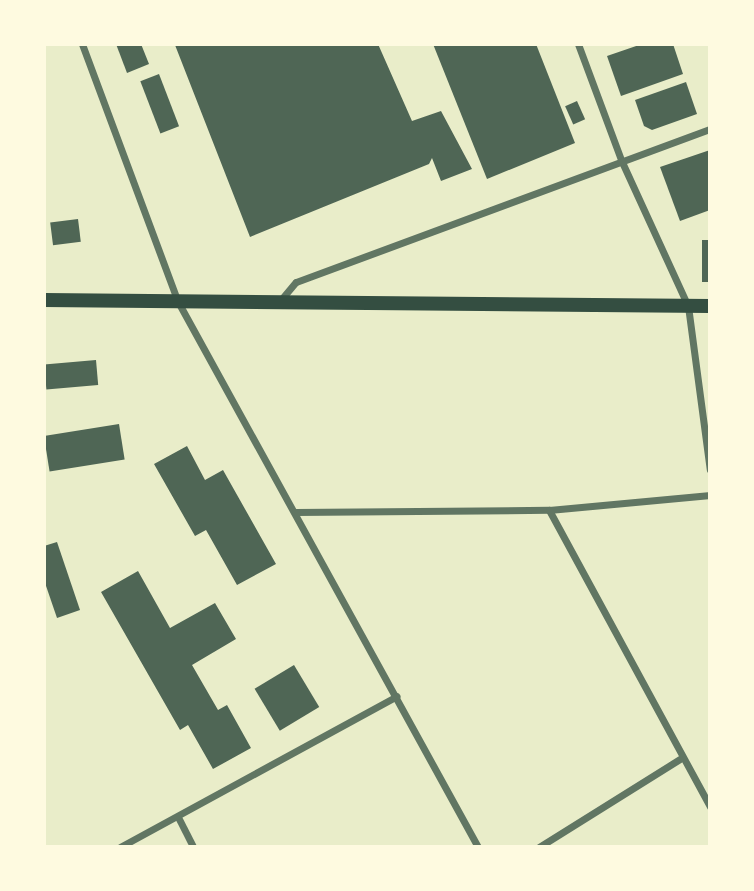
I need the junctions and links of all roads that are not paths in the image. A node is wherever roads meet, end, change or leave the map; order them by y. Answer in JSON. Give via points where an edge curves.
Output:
{"nodes":[{"id":1,"x":82,"y":44,"type":"edge"},
{"id":2,"x":578,"y":44,"type":"edge"},
{"id":3,"x":710,"y":129,"type":"edge"},
{"id":4,"x":622,"y":162,"type":"junction"},
{"id":5,"x":44,"y":300,"type":"edge"},
{"id":6,"x":177,"y":300,"type":"junction"},
{"id":7,"x":279,"y":302,"type":"junction"},
{"id":8,"x":688,"y":306,"type":"junction"},
{"id":9,"x":710,"y":306,"type":"edge"},
{"id":10,"x":710,"y":470,"type":"edge"},
{"id":11,"x":710,"y":495,"type":"edge"},
{"id":12,"x":548,"y":510,"type":"junction"},
{"id":13,"x":295,"y":512,"type":"junction"},
{"id":14,"x":397,"y":696,"type":"junction"},
{"id":15,"x":680,"y":759,"type":"junction"},
{"id":16,"x":710,"y":807,"type":"edge"},
{"id":17,"x":178,"y":817,"type":"junction"},
{"id":18,"x":120,"y":847,"type":"edge"},
{"id":19,"x":193,"y":847,"type":"edge"},
{"id":20,"x":478,"y":847,"type":"edge"},
{"id":21,"x":539,"y":847,"type":"edge"}],
"edges":[{"from":1,"to":6,"type":"street"},
{"from":2,"to":4,"type":"street"},
{"from":3,"to":4,"type":"street"},
{"from":4,"to":7,"type":"street","via":[[296,282]]},
{"from":4,"to":8,"type":"street"},
{"from":5,"to":6,"type":"main road"},
{"from":6,"to":7,"type":"main road"},
{"from":6,"to":13,"type":"street"},
{"from":7,"to":8,"type":"main road"},
{"from":8,"to":9,"type":"main road"},
{"from":8,"to":10,"type":"street"},
{"from":11,"to":12,"type":"street"},
{"from":12,"to":13,"type":"street"},
{"from":12,"to":15,"type":"street"},
{"from":13,"to":14,"type":"street"},
{"from":14,"to":17,"type":"street"},
{"from":14,"to":20,"type":"street"},
{"from":15,"to":16,"type":"street"},
{"from":15,"to":21,"type":"street"},
{"from":17,"to":18,"type":"street"},
{"from":17,"to":19,"type":"street"}]}
